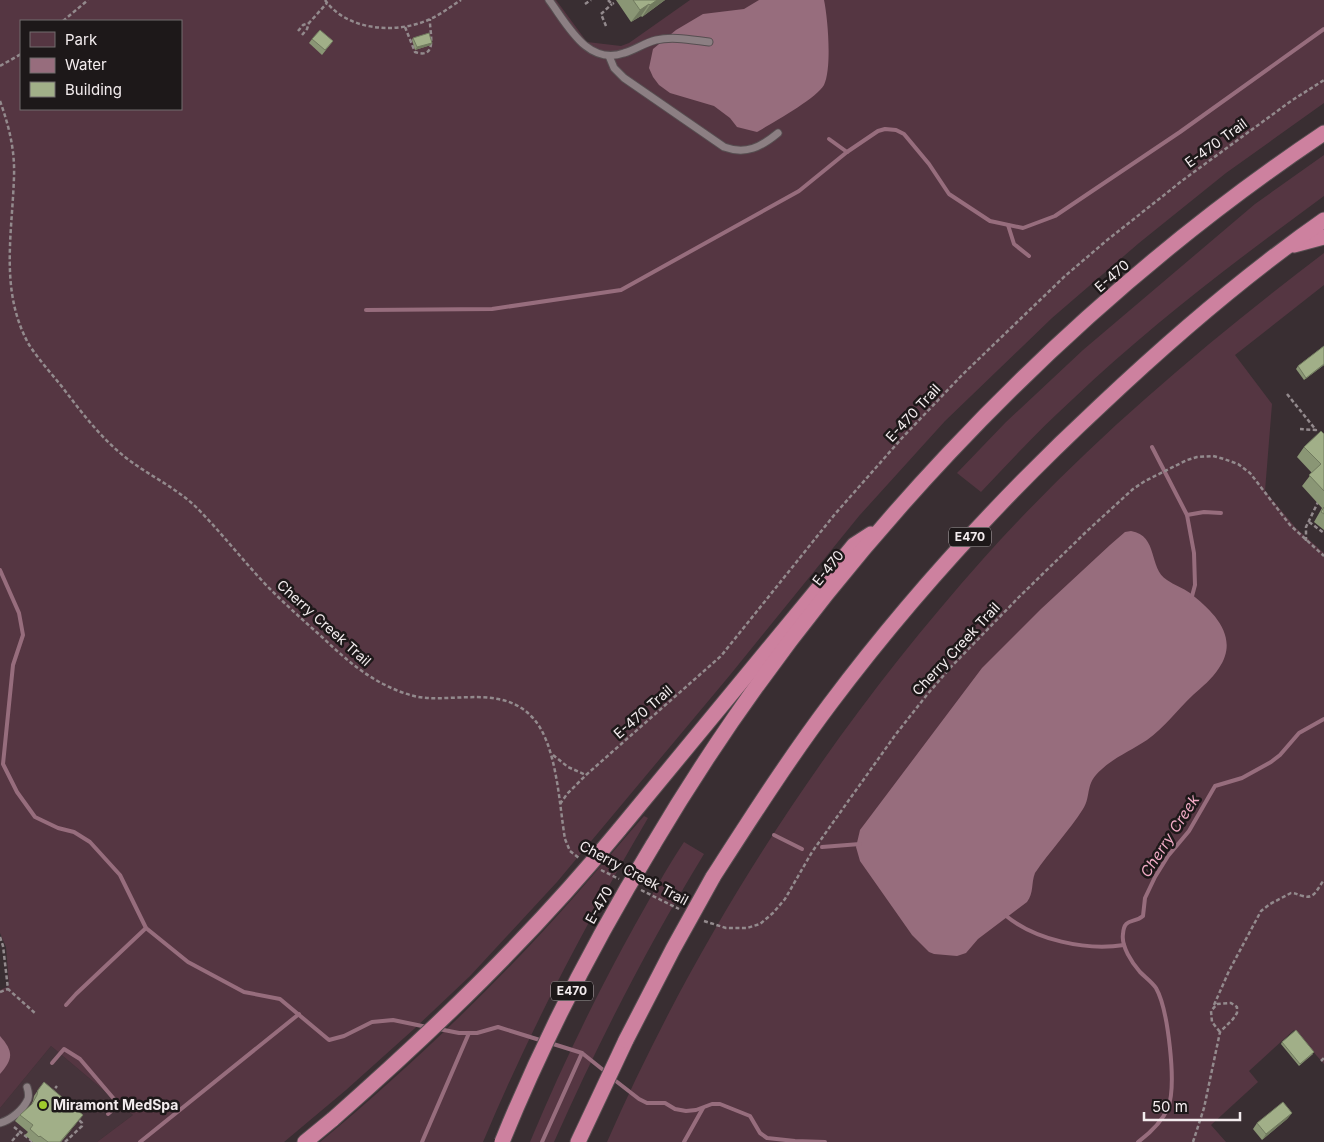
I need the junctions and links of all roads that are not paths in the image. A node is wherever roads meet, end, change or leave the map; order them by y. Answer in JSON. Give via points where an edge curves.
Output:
{"nodes":[{"id":1,"x":549,"y":0,"type":"edge"},
{"id":2,"x":709,"y":42,"type":"dead end"},
{"id":3,"x":609,"y":56,"type":"junction"},
{"id":4,"x":778,"y":133,"type":"dead end"},
{"id":5,"x":1324,"y":133,"type":"edge"},
{"id":6,"x":1324,"y":220,"type":"edge"},
{"id":7,"x":1324,"y":237,"type":"edge"},
{"id":8,"x":1283,"y":248,"type":"junction"},
{"id":9,"x":885,"y":525,"type":"junction"},
{"id":10,"x":27,"y":1086,"type":"dead end"},
{"id":11,"x":0,"y":1123,"type":"edge"},
{"id":12,"x":305,"y":1142,"type":"edge"},
{"id":13,"x":502,"y":1142,"type":"edge"},
{"id":14,"x":578,"y":1142,"type":"edge"}],
"edges":[{"from":1,"to":3,"type":"lane","via":[[581,43]]},
{"from":2,"to":3,"type":"lane","via":[[666,39]]},
{"from":3,"to":4,"type":"lane","via":[[614,68],[624,78],[724,147],[746,151],[766,143]]},
{"from":5,"to":9,"type":"highway","name":"E-470","number":"E470","via":[[1222,206],[1089,317],[1006,395]]},
{"from":6,"to":8,"type":"highway","number":"E470"},
{"from":7,"to":8,"type":"highway"},
{"from":8,"to":14,"type":"highway","number":"E470","bridge":true,"via":[[1126,381],[1029,474],[926,586],[831,703],[713,877],[649,995]]},
{"from":9,"to":12,"type":"highway","bridge":true,"via":[[854,545],[619,830],[486,978],[399,1061]]},
{"from":9,"to":13,"type":"highway","name":"E-470","number":"E470","bridge":true,"via":[[762,679],[653,845],[565,1004]]},
{"from":10,"to":11,"type":"lane","via":[[27,1100],[13,1118]]}]}
